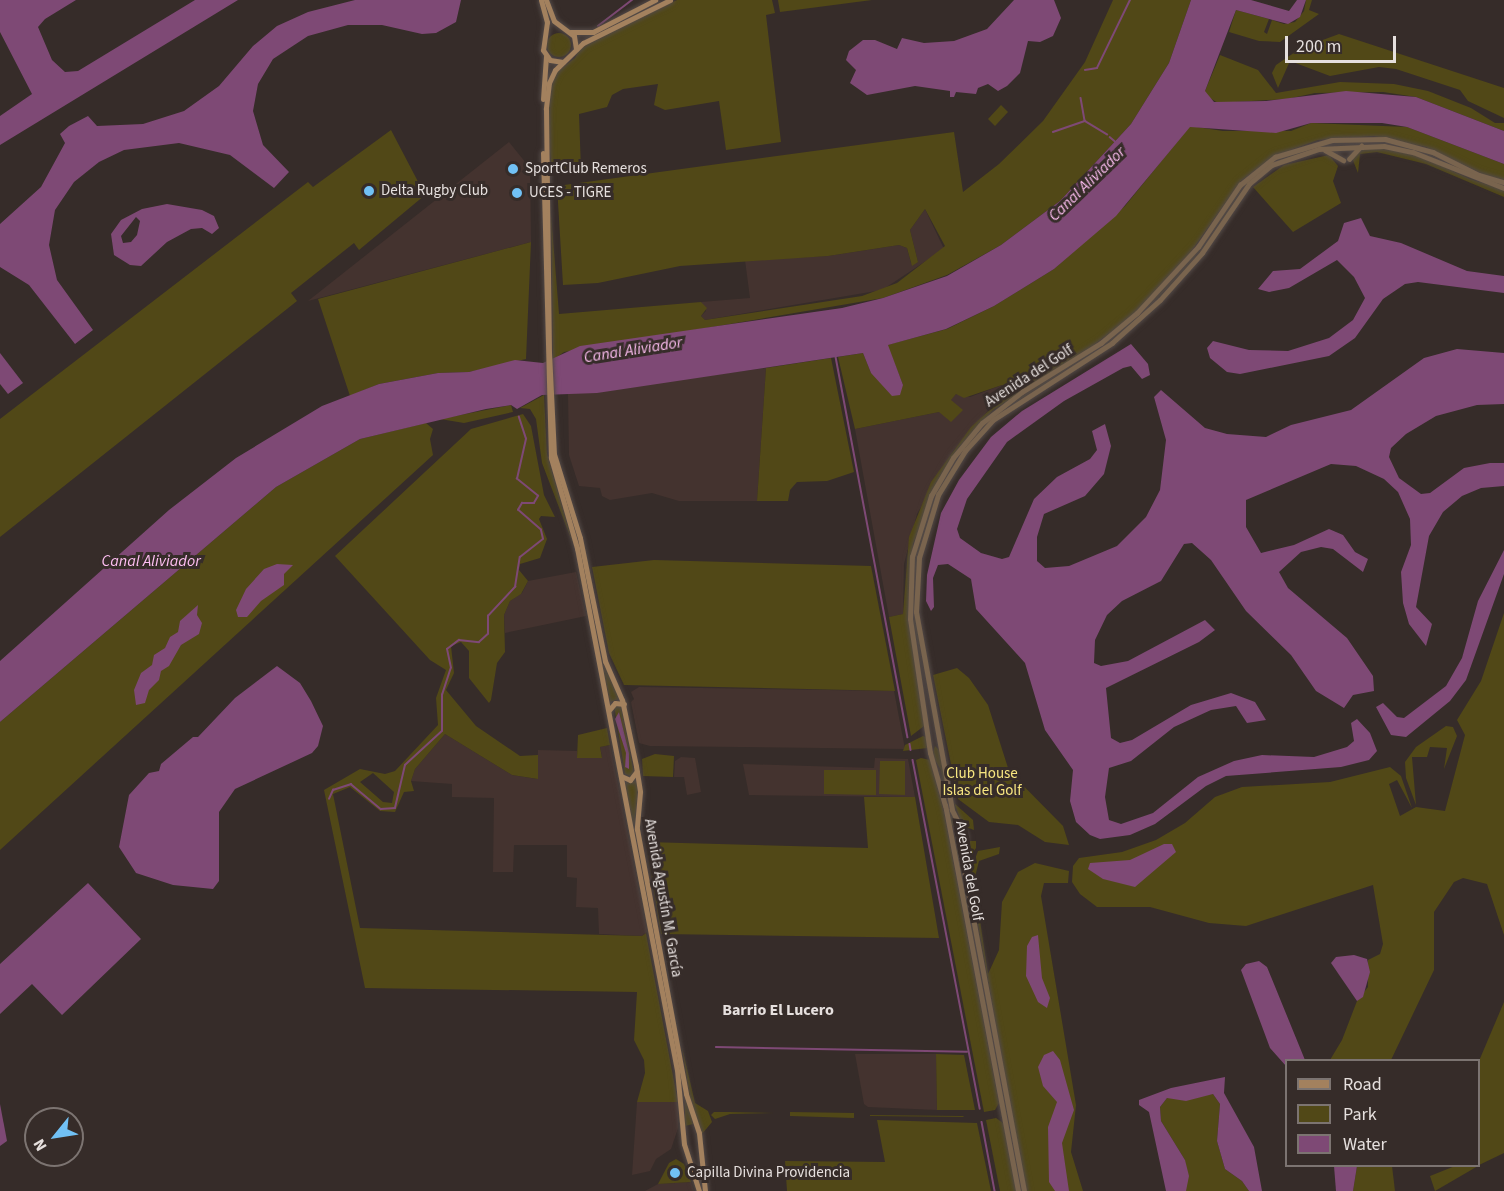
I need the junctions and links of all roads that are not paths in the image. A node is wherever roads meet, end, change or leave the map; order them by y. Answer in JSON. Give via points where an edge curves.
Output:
{"nodes":[{"id":1,"x":540,"y":0,"type":"edge"},
{"id":2,"x":546,"y":0,"type":"edge"},
{"id":3,"x":655,"y":0,"type":"edge"},
{"id":4,"x":669,"y":0,"type":"edge"},
{"id":5,"x":568,"y":31,"type":"junction"},
{"id":6,"x":544,"y":38,"type":"junction"},
{"id":7,"x":576,"y":51,"type":"junction"},
{"id":8,"x":546,"y":56,"type":"junction"},
{"id":9,"x":564,"y":62,"type":"junction"},
{"id":10,"x":1364,"y":145,"type":"junction"},
{"id":11,"x":1319,"y":149,"type":"junction"},
{"id":12,"x":1349,"y":159,"type":"dead end"},
{"id":13,"x":1343,"y":160,"type":"dead end"},
{"id":14,"x":1504,"y":182,"type":"edge"},
{"id":15,"x":1504,"y":188,"type":"edge"},
{"id":16,"x":547,"y":352,"type":"junction"},
{"id":17,"x":549,"y":401,"type":"junction"},
{"id":18,"x":624,"y":704,"type":"junction"},
{"id":19,"x":609,"y":710,"type":"junction"},
{"id":20,"x":930,"y":747,"type":"junction"},
{"id":21,"x":941,"y":748,"type":"junction"},
{"id":22,"x":637,"y":771,"type":"junction"},
{"id":23,"x":621,"y":776,"type":"junction"},
{"id":24,"x":962,"y":829,"type":"junction"},
{"id":25,"x":950,"y":831,"type":"junction"},
{"id":26,"x":952,"y":842,"type":"junction"},
{"id":27,"x":964,"y":844,"type":"junction"},
{"id":28,"x":683,"y":1133,"type":"junction"},
{"id":29,"x":699,"y":1133,"type":"junction"},
{"id":30,"x":700,"y":1148,"type":"junction"},
{"id":31,"x":686,"y":1153,"type":"junction"},
{"id":32,"x":699,"y":1191,"type":"edge"},
{"id":33,"x":705,"y":1191,"type":"edge"},
{"id":34,"x":1018,"y":1191,"type":"edge"},
{"id":35,"x":1024,"y":1191,"type":"edge"}],
"edges":[{"from":1,"to":6,"type":"main road","via":[[547,22]]},
{"from":2,"to":5,"type":"main road","via":[[554,21]]},
{"from":3,"to":5,"type":"main road","via":[[593,32]]},
{"from":4,"to":7,"type":"main road","via":[[592,38]]},
{"from":5,"to":6,"type":"main road","via":[[551,30]]},
{"from":5,"to":7,"type":"main road"},
{"from":6,"to":8,"type":"main road"},
{"from":7,"to":9,"type":"main road"},
{"from":8,"to":9,"type":"main road"},
{"from":8,"to":16,"type":"main road","via":[[543,108]]},
{"from":9,"to":16,"type":"main road","via":[[552,77],[547,96]]},
{"from":10,"to":11,"type":"street","name":"Avenida del Golf"},
{"from":10,"to":12,"type":"street"},
{"from":10,"to":15,"type":"street","name":"Avenida del Golf","via":[[1413,152]]},
{"from":11,"to":13,"type":"street"},
{"from":11,"to":21,"type":"street","name":"Avenida del Golf","via":[[1284,159],[1255,178],[1202,253],[1142,317],[1100,351],[1002,414],[972,443],[948,476],[926,524],[916,587],[918,628]]},
{"from":14,"to":20,"type":"street","name":"Avenida del Golf","via":[[1479,175],[1433,152],[1384,139],[1332,140],[1275,157],[1240,185],[1198,247],[1137,313],[1101,343],[1022,392],[982,423],[953,458],[931,496],[912,557],[909,611]]},
{"from":16,"to":17,"type":"main road"},
{"from":17,"to":18,"type":"main road","name":"Avenida Agustín M. García","via":[[556,462],[584,553],[605,661]]},
{"from":17,"to":19,"type":"main road","name":"Avenida Agustín M. García","via":[[550,459],[577,548]]},
{"from":18,"to":19,"type":"main road","via":[[615,703]]},
{"from":18,"to":22,"type":"main road","name":"Avenida Agustín M. García"},
{"from":19,"to":23,"type":"main road","name":"Avenida Agustín M. García"},
{"from":20,"to":21,"type":"street","via":[[937,744]]},
{"from":20,"to":25,"type":"street","name":"Avenida del Golf"},
{"from":21,"to":24,"type":"street","name":"Avenida del Golf","via":[[952,810]]},
{"from":22,"to":23,"type":"main road","via":[[630,780]]},
{"from":22,"to":29,"type":"main road","name":"Avenida Agustín M. García","via":[[638,833],[686,1094]]},
{"from":23,"to":28,"type":"main road","name":"Avenida Agustín M. García","via":[[680,1087]]},
{"from":24,"to":25,"type":"street"},
{"from":24,"to":27,"type":"street","name":"Avenida del Golf"},
{"from":25,"to":26,"type":"street","name":"Avenida del Golf"},
{"from":26,"to":27,"type":"street"},
{"from":26,"to":34,"type":"street","name":"Avenida del Golf"},
{"from":27,"to":35,"type":"street","name":"Avenida del Golf","via":[[962,860]]},
{"from":28,"to":29,"type":"main road","via":[[691,1128]]},
{"from":28,"to":31,"type":"main road","name":"Avenida Agustín M. García"},
{"from":29,"to":30,"type":"main road","name":"Avenida Agustín M. García"},
{"from":30,"to":31,"type":"main road","via":[[693,1155]]},
{"from":30,"to":33,"type":"main road","name":"Avenida Agustín M. García"},
{"from":31,"to":32,"type":"main road","name":"Avenida Agustín M. García"}]}
